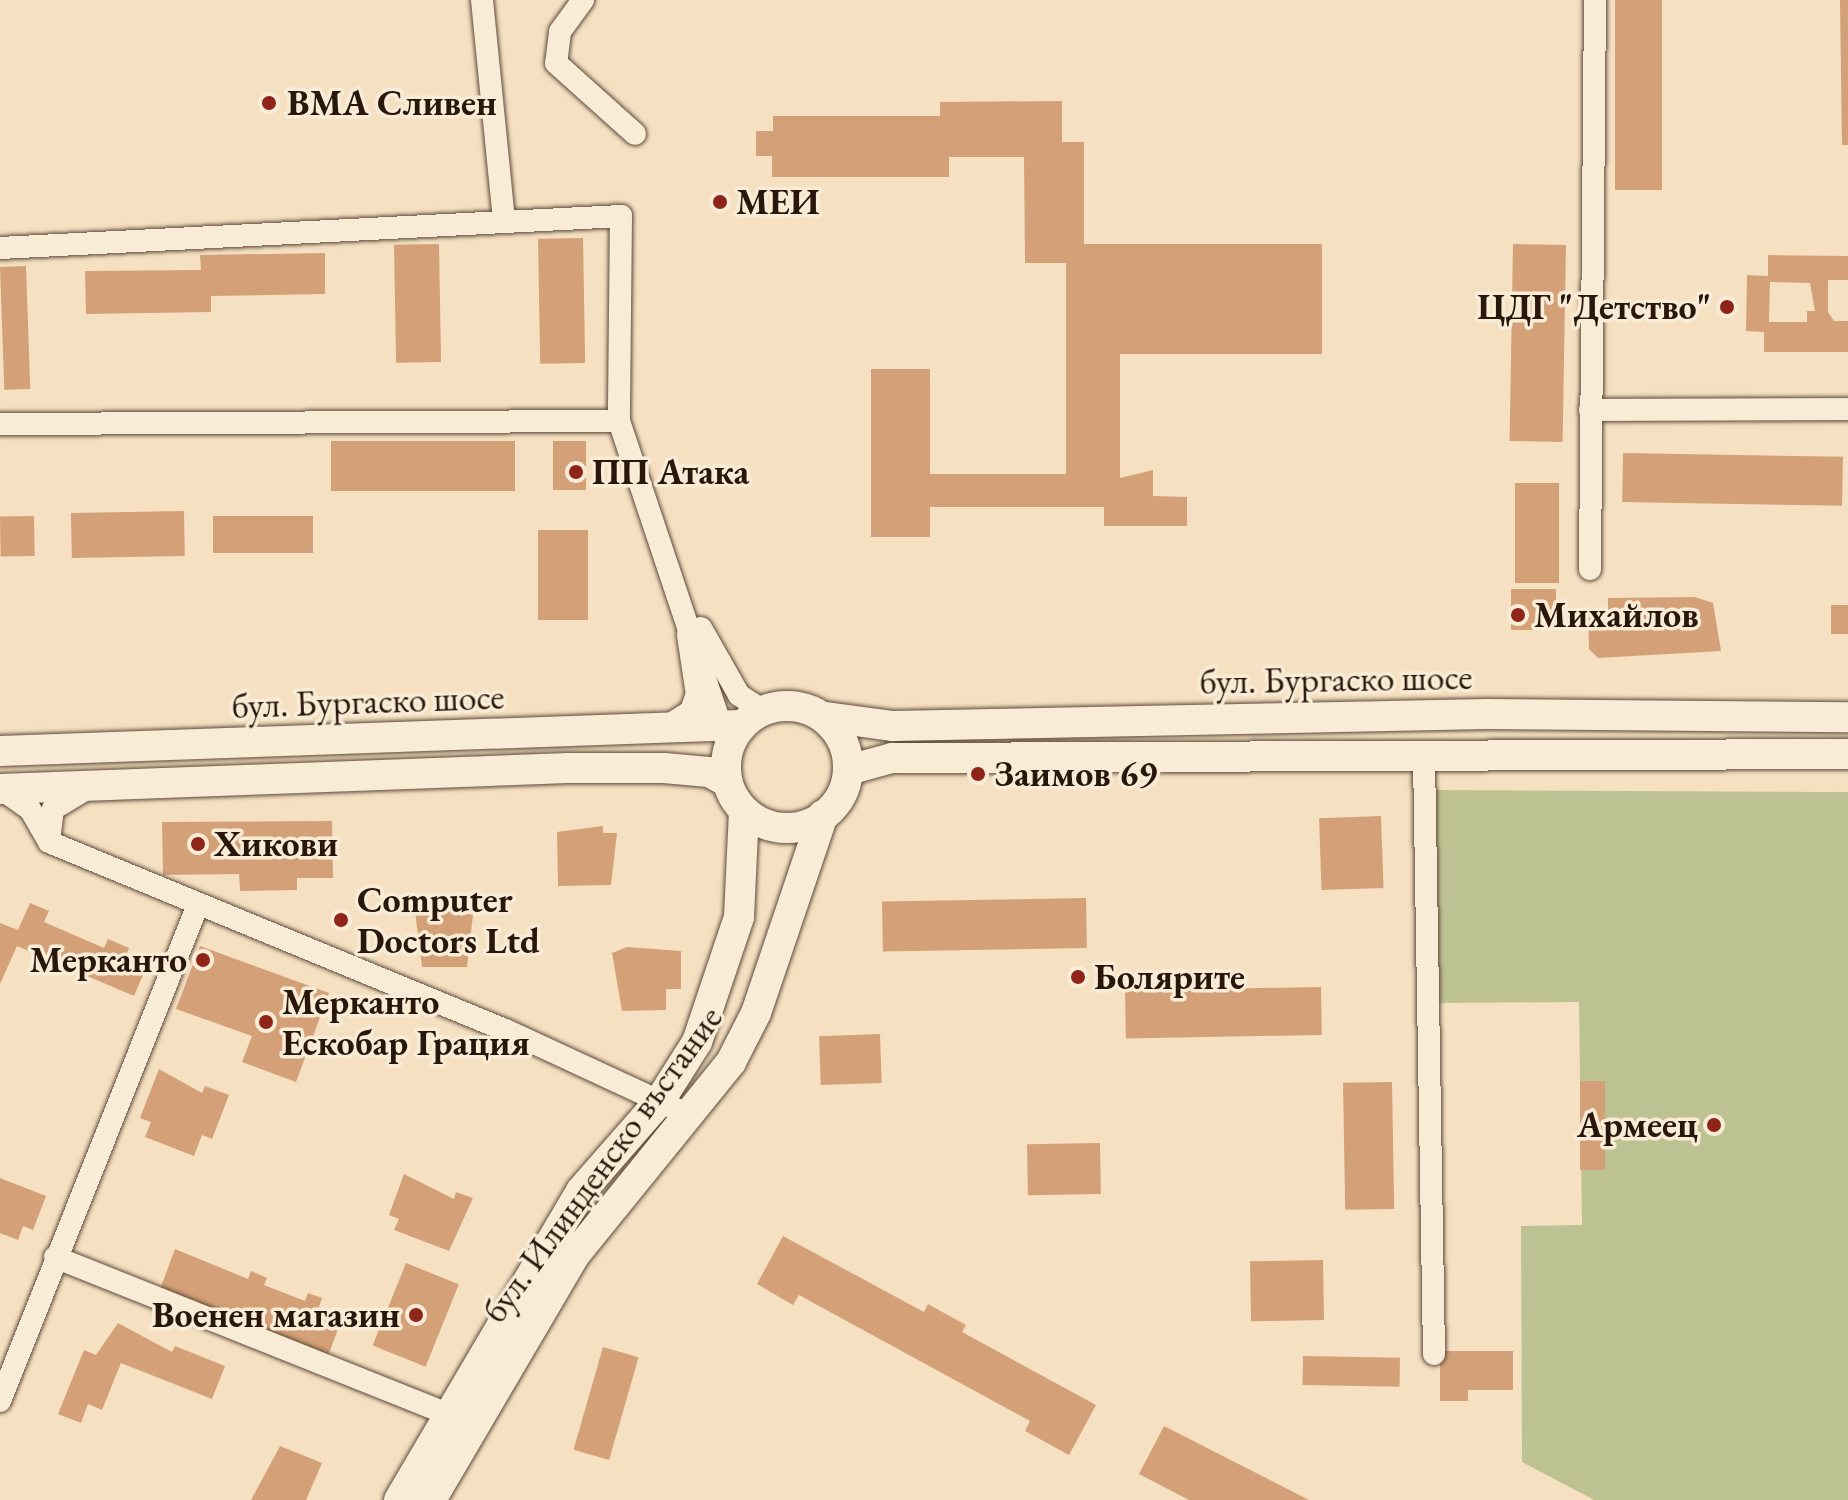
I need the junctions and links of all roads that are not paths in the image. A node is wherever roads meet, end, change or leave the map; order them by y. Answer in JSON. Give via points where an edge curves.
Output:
{"nodes":[{"id":1,"x":482,"y":0,"type":"edge"},
{"id":2,"x":583,"y":0,"type":"edge"},
{"id":3,"x":1595,"y":0,"type":"edge"},
{"id":4,"x":635,"y":134,"type":"dead end"},
{"id":5,"x":504,"y":221,"type":"junction"},
{"id":6,"x":0,"y":248,"type":"edge"},
{"id":7,"x":1848,"y":409,"type":"edge"},
{"id":8,"x":1590,"y":410,"type":"junction"},
{"id":9,"x":619,"y":421,"type":"junction"},
{"id":10,"x":0,"y":424,"type":"edge"},
{"id":11,"x":668,"y":568,"type":"junction"},
{"id":12,"x":1590,"y":569,"type":"dead end"},
{"id":13,"x":692,"y":635,"type":"junction"},
{"id":14,"x":826,"y":717,"type":"junction"},
{"id":15,"x":1848,"y":717,"type":"edge"},
{"id":16,"x":675,"y":726,"type":"junction"},
{"id":17,"x":738,"y":727,"type":"junction"},
{"id":18,"x":0,"y":751,"type":"edge"},
{"id":19,"x":1848,"y":754,"type":"edge"},
{"id":20,"x":1424,"y":757,"type":"junction"},
{"id":21,"x":848,"y":770,"type":"junction"},
{"id":22,"x":727,"y":782,"type":"junction"},
{"id":23,"x":0,"y":789,"type":"edge"},
{"id":24,"x":91,"y":790,"type":"junction"},
{"id":25,"x":744,"y":811,"type":"junction"},
{"id":26,"x":823,"y":815,"type":"junction"},
{"id":27,"x":49,"y":842,"type":"junction"},
{"id":28,"x":197,"y":907,"type":"junction"},
{"id":29,"x":659,"y":1102,"type":"junction"},
{"id":30,"x":687,"y":1114,"type":"junction"},
{"id":31,"x":55,"y":1257,"type":"junction"},
{"id":32,"x":1434,"y":1354,"type":"dead end"},
{"id":33,"x":0,"y":1401,"type":"edge"},
{"id":34,"x":445,"y":1413,"type":"junction"},
{"id":35,"x":399,"y":1500,"type":"edge"},
{"id":36,"x":431,"y":1500,"type":"edge"}],
"edges":[{"from":1,"to":5,"type":"street"},
{"from":2,"to":4,"type":"street","via":[[560,32],[556,63]]},
{"from":3,"to":8,"type":"street"},
{"from":5,"to":6,"type":"street"},
{"from":5,"to":9,"type":"street","via":[[621,216]]},
{"from":7,"to":8,"type":"street"},
{"from":8,"to":12,"type":"street"},
{"from":9,"to":10,"type":"street"},
{"from":9,"to":11,"type":"street"},
{"from":11,"to":13,"type":"street"},
{"from":11,"to":17,"type":"street","via":[[739,695]]},
{"from":13,"to":16,"type":"main road","via":[[701,695],[694,714]]},
{"from":13,"to":17,"type":"street"},
{"from":14,"to":15,"type":"main road","name":"бул. Бургаско шосе","via":[[893,726],[1461,714]]},
{"from":14,"to":17,"type":"main road","via":[[795,706]]},
{"from":14,"to":21,"type":"main road","via":[[846,750]]},
{"from":16,"to":17,"type":"main road","name":"бул. Бургаско шосе"},
{"from":16,"to":18,"type":"main road","name":"бул. Бургаско шосе"},
{"from":17,"to":22,"type":"main road"},
{"from":19,"to":20,"type":"main road"},
{"from":20,"to":21,"type":"main road","via":[[892,758]]},
{"from":20,"to":32,"type":"street"},
{"from":21,"to":26,"type":"main road","via":[[842,793]]},
{"from":22,"to":24,"type":"main road","name":"бул. Бургаско шосе","via":[[664,768],[568,768]]},
{"from":22,"to":25,"type":"main road"},
{"from":23,"to":24,"type":"main road","name":"бул. Бургаско шосе"},
{"from":23,"to":27,"type":"street","via":[[30,809]]},
{"from":24,"to":27,"type":"street","via":[[69,794],[53,809]]},
{"from":25,"to":26,"type":"main road","via":[[784,828]]},
{"from":25,"to":29,"type":"main road","name":"бул. Илинденско въстание","via":[[744,889],[727,966],[697,1042]]},
{"from":26,"to":30,"type":"main road","name":"бул. Илинденско въстание","via":[[747,1033]]},
{"from":27,"to":28,"type":"street"},
{"from":28,"to":29,"type":"street","via":[[508,1031]]},
{"from":28,"to":31,"type":"street"},
{"from":29,"to":30,"type":"street"},
{"from":29,"to":34,"type":"main road","name":"бул. Илинденско въстание","via":[[581,1191]]},
{"from":30,"to":36,"type":"main road","name":"бул. Илинденско въстание","via":[[574,1256]]},
{"from":31,"to":33,"type":"street"},
{"from":31,"to":34,"type":"street"},
{"from":34,"to":35,"type":"main road","name":"бул. Илинденско въстание"}]}
